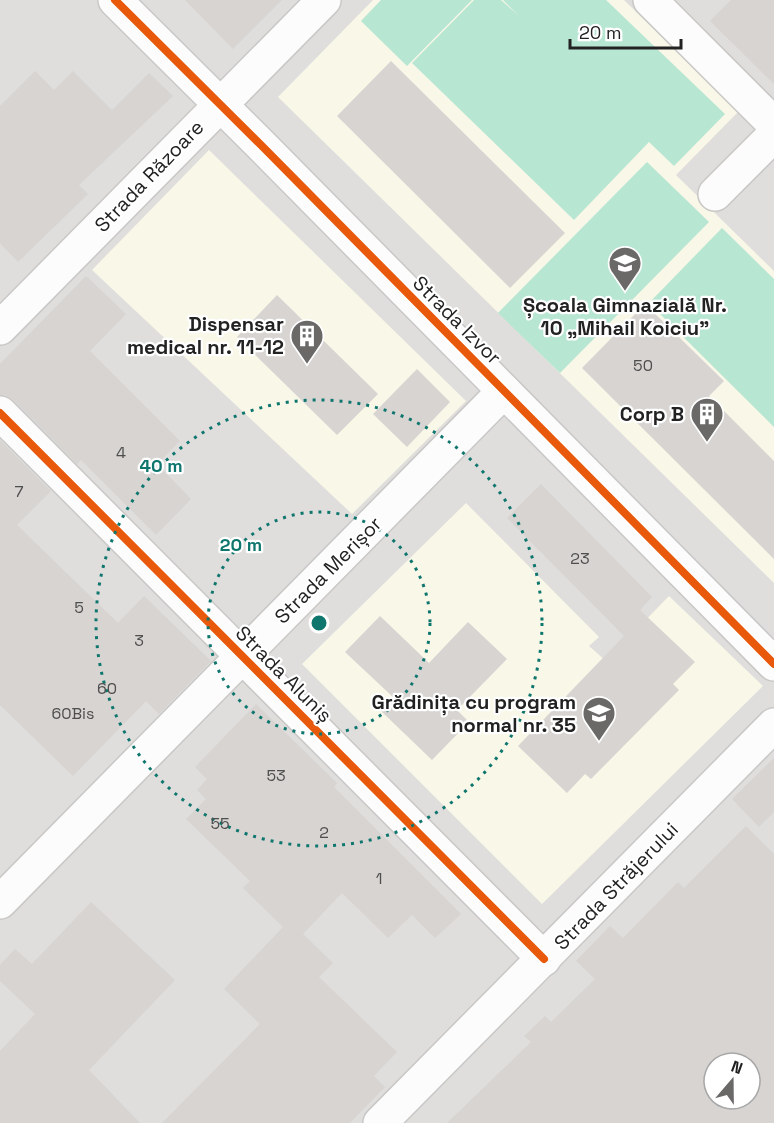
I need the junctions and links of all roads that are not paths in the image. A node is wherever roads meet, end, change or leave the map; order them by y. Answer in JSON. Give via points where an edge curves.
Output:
{"nodes":[{"id":1,"x":115,"y":0,"type":"edge"},
{"id":2,"x":324,"y":0,"type":"edge"},
{"id":3,"x":650,"y":0,"type":"edge"},
{"id":4,"x":219,"y":104,"type":"junction"},
{"id":5,"x":774,"y":124,"type":"edge"},
{"id":6,"x":774,"y":135,"type":"edge"},
{"id":7,"x":715,"y":194,"type":"dead end"},
{"id":8,"x":0,"y":328,"type":"edge"},
{"id":9,"x":504,"y":391,"type":"junction"},
{"id":10,"x":0,"y":413,"type":"edge"},
{"id":11,"x":243,"y":656,"type":"junction"},
{"id":12,"x":774,"y":664,"type":"edge"},
{"id":13,"x":774,"y":725,"type":"edge"},
{"id":14,"x":0,"y":902,"type":"edge"},
{"id":15,"x":544,"y":959,"type":"junction"},
{"id":16,"x":380,"y":1123,"type":"edge"}],
"edges":[{"from":1,"to":4,"type":"street","name":"Strada Izvor"},
{"from":2,"to":4,"type":"street","name":"Strada Răzoare"},
{"from":3,"to":5,"type":"street"},
{"from":4,"to":8,"type":"street","name":"Strada Răzoare"},
{"from":4,"to":9,"type":"street","name":"Strada Izvor"},
{"from":6,"to":7,"type":"street"},
{"from":9,"to":11,"type":"street","name":"Strada Merișor"},
{"from":9,"to":12,"type":"street","name":"Strada Izvor"},
{"from":10,"to":11,"type":"street","name":"Strada Aluniș"},
{"from":11,"to":14,"type":"street","name":"Strada Merișor"},
{"from":11,"to":15,"type":"street","name":"Strada Aluniș"},
{"from":13,"to":15,"type":"street","name":"Strada Străjerului"},
{"from":15,"to":16,"type":"street","name":"Strada Străjerului"}]}
